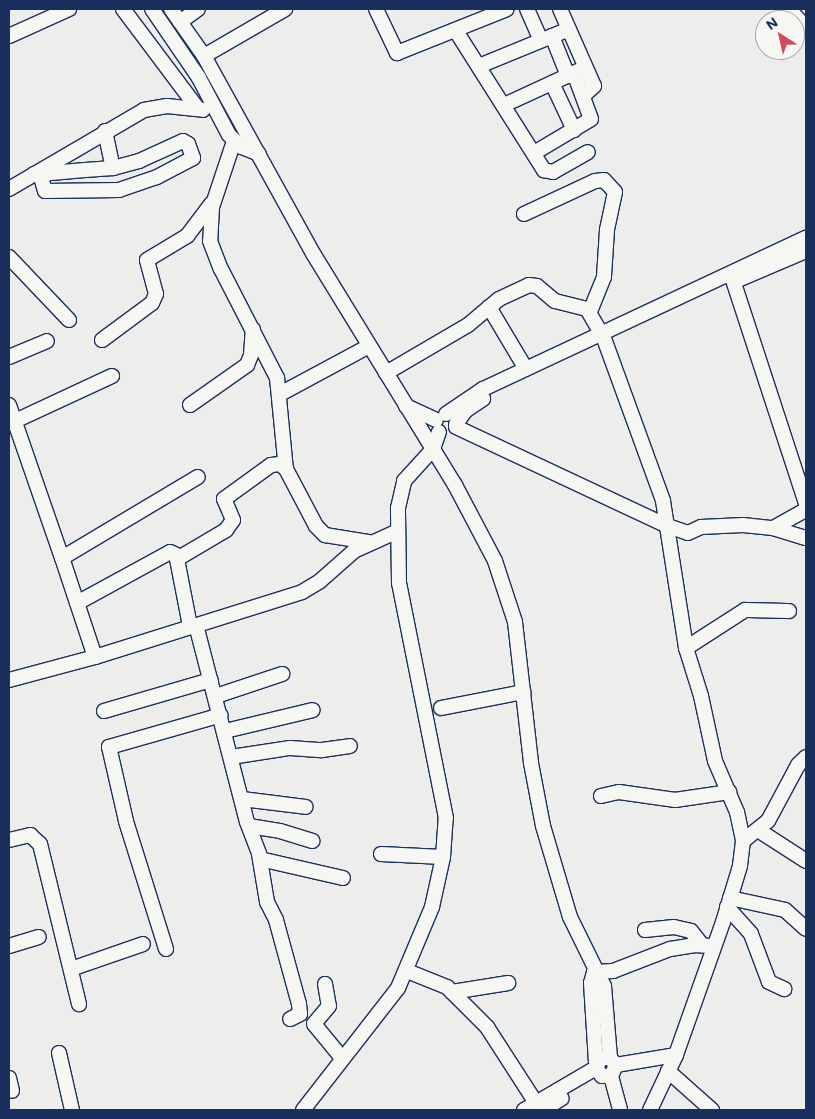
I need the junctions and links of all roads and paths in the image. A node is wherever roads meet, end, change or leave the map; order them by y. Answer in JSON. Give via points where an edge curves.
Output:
{"nodes":[{"id":1,"x":69,"y":9,"type":"edge"},
{"id":2,"x":123,"y":9,"type":"edge"},
{"id":3,"x":152,"y":9,"type":"edge"},
{"id":4,"x":170,"y":9,"type":"edge"},
{"id":5,"x":198,"y":9,"type":"edge"},
{"id":6,"x":285,"y":9,"type":"edge"},
{"id":7,"x":507,"y":9,"type":"edge"},
{"id":8,"x":527,"y":9,"type":"edge"},
{"id":9,"x":560,"y":9,"type":"edge"},
{"id":10,"x":789,"y":9,"type":"edge"},
{"id":11,"x":381,"y":10,"type":"edge"},
{"id":12,"x":52,"y":12,"type":"edge"},
{"id":13,"x":481,"y":14,"type":"edge"},
{"id":14,"x":180,"y":22,"type":"junction"},
{"id":15,"x":806,"y":28,"type":"edge"},
{"id":16,"x":569,"y":29,"type":"junction"},
{"id":17,"x":456,"y":30,"type":"junction"},
{"id":18,"x":9,"y":36,"type":"edge"},
{"id":19,"x":547,"y":38,"type":"junction"},
{"id":20,"x":204,"y":56,"type":"junction"},
{"id":21,"x":479,"y":66,"type":"junction"},
{"id":22,"x":576,"y":72,"type":"junction"},
{"id":23,"x":552,"y":83,"type":"junction"},
{"id":24,"x":504,"y":105,"type":"junction"},
{"id":25,"x":198,"y":109,"type":"junction"},
{"id":26,"x":218,"y":114,"type":"junction"},
{"id":27,"x":574,"y":130,"type":"junction"},
{"id":28,"x":105,"y":131,"type":"junction"},
{"id":29,"x":234,"y":141,"type":"junction"},
{"id":30,"x":588,"y":152,"type":"dead end"},
{"id":31,"x":534,"y":153,"type":"junction"},
{"id":32,"x":259,"y":154,"type":"junction"},
{"id":33,"x":113,"y":168,"type":"junction"},
{"id":34,"x":37,"y":174,"type":"junction"},
{"id":35,"x":9,"y":189,"type":"edge"},
{"id":36,"x":213,"y":201,"type":"junction"},
{"id":37,"x":524,"y":214,"type":"dead end"},
{"id":38,"x":806,"y":238,"type":"edge"},
{"id":39,"x":806,"y":251,"type":"edge"},
{"id":40,"x":9,"y":257,"type":"edge"},
{"id":41,"x":732,"y":278,"type":"junction"},
{"id":42,"x":489,"y":307,"type":"junction"},
{"id":43,"x":590,"y":312,"type":"junction"},
{"id":44,"x":69,"y":320,"type":"dead end"},
{"id":45,"x":253,"y":328,"type":"junction"},
{"id":46,"x":603,"y":336,"type":"junction"},
{"id":47,"x":102,"y":340,"type":"dead end"},
{"id":48,"x":47,"y":342,"type":"dead end"},
{"id":49,"x":369,"y":346,"type":"junction"},
{"id":50,"x":9,"y":356,"type":"edge"},
{"id":51,"x":526,"y":369,"type":"junction"},
{"id":52,"x":386,"y":373,"type":"junction"},
{"id":53,"x":112,"y":376,"type":"dead end"},
{"id":54,"x":280,"y":394,"type":"junction"},
{"id":55,"x":9,"y":404,"type":"edge"},
{"id":56,"x":190,"y":405,"type":"dead end"},
{"id":57,"x":406,"y":406,"type":"junction"},
{"id":58,"x":14,"y":422,"type":"junction"},
{"id":59,"x":440,"y":422,"type":"junction"},
{"id":60,"x":456,"y":425,"type":"junction"},
{"id":61,"x":433,"y":449,"type":"junction"},
{"id":62,"x":286,"y":470,"type":"junction"},
{"id":63,"x":198,"y":478,"type":"dead end"},
{"id":64,"x":806,"y":503,"type":"edge"},
{"id":65,"x":806,"y":510,"type":"edge"},
{"id":66,"x":665,"y":525,"type":"junction"},
{"id":67,"x":773,"y":528,"type":"junction"},
{"id":68,"x":398,"y":532,"type":"junction"},
{"id":69,"x":688,"y":533,"type":"junction"},
{"id":70,"x":806,"y":538,"type":"edge"},
{"id":71,"x":369,"y":542,"type":"junction"},
{"id":72,"x":669,"y":552,"type":"junction"},
{"id":73,"x":179,"y":556,"type":"junction"},
{"id":74,"x":62,"y":558,"type":"junction"},
{"id":75,"x":77,"y":603,"type":"junction"},
{"id":76,"x":789,"y":611,"type":"dead end"},
{"id":77,"x":193,"y":625,"type":"junction"},
{"id":78,"x":686,"y":648,"type":"junction"},
{"id":79,"x":95,"y":658,"type":"junction"},
{"id":80,"x":282,"y":674,"type":"dead end"},
{"id":81,"x":9,"y":680,"type":"edge"},
{"id":82,"x":211,"y":680,"type":"junction"},
{"id":83,"x":523,"y":692,"type":"junction"},
{"id":84,"x":216,"y":696,"type":"junction"},
{"id":85,"x":442,"y":708,"type":"dead end"},
{"id":86,"x":313,"y":710,"type":"dead end"},
{"id":87,"x":104,"y":711,"type":"dead end"},
{"id":88,"x":221,"y":716,"type":"junction"},
{"id":89,"x":225,"y":731,"type":"junction"},
{"id":90,"x":350,"y":746,"type":"dead end"},
{"id":91,"x":806,"y":756,"type":"edge"},
{"id":92,"x":231,"y":757,"type":"junction"},
{"id":93,"x":729,"y":792,"type":"junction"},
{"id":94,"x":602,"y":796,"type":"dead end"},
{"id":95,"x":242,"y":799,"type":"junction"},
{"id":96,"x":306,"y":807,"type":"dead end"},
{"id":97,"x":249,"y":826,"type":"junction"},
{"id":98,"x":758,"y":830,"type":"junction"},
{"id":99,"x":9,"y":840,"type":"edge"},
{"id":100,"x":313,"y":841,"type":"dead end"},
{"id":101,"x":743,"y":841,"type":"junction"},
{"id":102,"x":381,"y":854,"type":"dead end"},
{"id":103,"x":443,"y":857,"type":"junction"},
{"id":104,"x":260,"y":859,"type":"junction"},
{"id":105,"x":806,"y":861,"type":"edge"},
{"id":106,"x":343,"y":878,"type":"dead end"},
{"id":107,"x":729,"y":903,"type":"junction"},
{"id":108,"x":806,"y":929,"type":"edge"},
{"id":109,"x":645,"y":930,"type":"dead end"},
{"id":110,"x":39,"y":937,"type":"dead end"},
{"id":111,"x":143,"y":944,"type":"dead end"},
{"id":112,"x":9,"y":946,"type":"edge"},
{"id":113,"x":707,"y":946,"type":"junction"},
{"id":114,"x":166,"y":949,"type":"dead end"},
{"id":115,"x":71,"y":969,"type":"junction"},
{"id":116,"x":407,"y":970,"type":"junction"},
{"id":117,"x":594,"y":972,"type":"junction"},
{"id":118,"x":508,"y":983,"type":"dead end"},
{"id":119,"x":326,"y":984,"type":"dead end"},
{"id":120,"x":784,"y":988,"type":"dead end"},
{"id":121,"x":452,"y":992,"type":"junction"},
{"id":122,"x":79,"y":1004,"type":"dead end"},
{"id":123,"x":290,"y":1019,"type":"dead end"},
{"id":124,"x":59,"y":1053,"type":"dead end"},
{"id":125,"x":676,"y":1054,"type":"junction"},
{"id":126,"x":342,"y":1058,"type":"junction"},
{"id":127,"x":605,"y":1067,"type":"junction"},
{"id":128,"x":668,"y":1071,"type":"junction"},
{"id":129,"x":534,"y":1108,"type":"edge"},
{"id":130,"x":72,"y":1110,"type":"edge"},
{"id":131,"x":303,"y":1110,"type":"edge"},
{"id":132,"x":620,"y":1110,"type":"edge"},
{"id":133,"x":650,"y":1110,"type":"edge"},
{"id":134,"x":712,"y":1110,"type":"edge"}],
"edges":[{"from":1,"to":12,"type":"street"},
{"from":2,"to":25,"type":"street"},
{"from":3,"to":26,"type":"street"},
{"from":4,"to":14,"type":"street"},
{"from":5,"to":14,"type":"street"},
{"from":6,"to":20,"type":"street"},
{"from":7,"to":13,"type":"street"},
{"from":8,"to":19,"type":"street"},
{"from":9,"to":16,"type":"street"},
{"from":10,"to":15,"type":"street"},
{"from":11,"to":17,"type":"street","via":[[397,53]]},
{"from":12,"to":18,"type":"street"},
{"from":13,"to":17,"type":"street"},
{"from":14,"to":20,"type":"street"},
{"from":16,"to":19,"type":"street"},
{"from":16,"to":22,"type":"street"},
{"from":17,"to":21,"type":"street"},
{"from":19,"to":21,"type":"street"},
{"from":19,"to":22,"type":"street"},
{"from":20,"to":32,"type":"street"},
{"from":21,"to":24,"type":"street"},
{"from":22,"to":23,"type":"street"},
{"from":22,"to":27,"type":"street","via":[[591,119]]},
{"from":23,"to":24,"type":"street"},
{"from":23,"to":27,"type":"street"},
{"from":24,"to":31,"type":"street"},
{"from":25,"to":26,"type":"street"},
{"from":25,"to":28,"type":"street","via":[[155,107]]},
{"from":26,"to":29,"type":"street"},
{"from":27,"to":31,"type":"street"},
{"from":28,"to":33,"type":"street"},
{"from":28,"to":34,"type":"street"},
{"from":29,"to":32,"type":"street"},
{"from":29,"to":36,"type":"street"},
{"from":30,"to":31,"type":"street","via":[[552,172],[544,170]]},
{"from":32,"to":49,"type":"street"},
{"from":33,"to":34,"type":"street"},
{"from":33,"to":34,"type":"street","via":[[139,161],[182,141],[188,144],[193,158],[158,177],[119,190],[45,191]]},
{"from":34,"to":35,"type":"street"},
{"from":36,"to":45,"type":"street","via":[[210,240],[221,269]]},
{"from":36,"to":47,"type":"street","via":[[187,236],[147,260],[156,294],[152,303]]},
{"from":37,"to":43,"type":"street","via":[[595,181],[604,180],[615,192],[607,230],[604,277]]},
{"from":38,"to":41,"type":"street"},
{"from":39,"to":41,"type":"street"},
{"from":40,"to":44,"type":"street"},
{"from":41,"to":46,"type":"street"},
{"from":41,"to":64,"type":"street"},
{"from":42,"to":43,"type":"street","via":[[532,284],[551,299]]},
{"from":42,"to":51,"type":"street"},
{"from":42,"to":52,"type":"street","via":[[468,325]]},
{"from":43,"to":46,"type":"street"},
{"from":45,"to":54,"type":"street","via":[[274,370]]},
{"from":45,"to":56,"type":"street","via":[[247,365]]},
{"from":46,"to":51,"type":"street"},
{"from":46,"to":60,"type":"street","via":[[484,398],[465,411]]},
{"from":46,"to":66,"type":"street","via":[[654,473],[663,501]]},
{"from":48,"to":50,"type":"street"},
{"from":49,"to":52,"type":"street"},
{"from":49,"to":54,"type":"street"},
{"from":51,"to":59,"type":"street","via":[[483,389]]},
{"from":52,"to":57,"type":"street"},
{"from":53,"to":58,"type":"street"},
{"from":54,"to":62,"type":"street"},
{"from":55,"to":58,"type":"street"},
{"from":57,"to":59,"type":"street"},
{"from":57,"to":61,"type":"street"},
{"from":58,"to":74,"type":"street"},
{"from":59,"to":60,"type":"street","via":[[451,415]]},
{"from":59,"to":60,"type":"street","via":[[447,435]]},
{"from":59,"to":61,"type":"street"},
{"from":60,"to":66,"type":"street"},
{"from":61,"to":68,"type":"street","via":[[404,481],[398,508]]},
{"from":61,"to":83,"type":"street","via":[[478,525],[507,590],[515,622]]},
{"from":62,"to":71,"type":"street","via":[[320,530],[331,537]]},
{"from":62,"to":73,"type":"street","via":[[280,464],[271,465],[227,497],[224,503],[232,516],[231,525],[216,539]]},
{"from":63,"to":74,"type":"street"},
{"from":65,"to":67,"type":"street"},
{"from":66,"to":69,"type":"street"},
{"from":66,"to":72,"type":"street"},
{"from":67,"to":69,"type":"street","via":[[722,525]]},
{"from":67,"to":70,"type":"street"},
{"from":68,"to":71,"type":"street"},
{"from":68,"to":103,"type":"street","via":[[399,583],[446,818]]},
{"from":69,"to":72,"type":"street"},
{"from":71,"to":77,"type":"street","via":[[302,592]]},
{"from":72,"to":78,"type":"street"},
{"from":73,"to":75,"type":"street","via":[[170,552]]},
{"from":73,"to":77,"type":"street","via":[[176,562]]},
{"from":74,"to":75,"type":"street"},
{"from":75,"to":79,"type":"street"},
{"from":76,"to":78,"type":"street","via":[[745,610]]},
{"from":77,"to":79,"type":"street"},
{"from":77,"to":82,"type":"street"},
{"from":78,"to":93,"type":"street","via":[[701,696],[715,761]]},
{"from":79,"to":81,"type":"street"},
{"from":80,"to":84,"type":"street"},
{"from":82,"to":84,"type":"street"},
{"from":82,"to":87,"type":"street"},
{"from":83,"to":85,"type":"street"},
{"from":83,"to":117,"type":"street","via":[[543,826],[570,918]]},
{"from":84,"to":88,"type":"street"},
{"from":86,"to":89,"type":"street"},
{"from":88,"to":89,"type":"street"},
{"from":88,"to":114,"type":"street","via":[[109,747],[126,821]]},
{"from":89,"to":92,"type":"street"},
{"from":90,"to":92,"type":"street","via":[[314,750],[290,748]]},
{"from":91,"to":98,"type":"street","via":[[768,821]]},
{"from":92,"to":95,"type":"street"},
{"from":93,"to":94,"type":"street","via":[[675,800],[619,792]]},
{"from":93,"to":101,"type":"street"},
{"from":95,"to":96,"type":"street"},
{"from":95,"to":97,"type":"street"},
{"from":97,"to":100,"type":"street"},
{"from":97,"to":104,"type":"street"},
{"from":98,"to":101,"type":"street"},
{"from":98,"to":105,"type":"street"},
{"from":99,"to":115,"type":"street","via":[[30,835],[40,844]]},
{"from":101,"to":107,"type":"street","via":[[740,866]]},
{"from":102,"to":103,"type":"street"},
{"from":103,"to":116,"type":"street","via":[[432,907]]},
{"from":104,"to":106,"type":"street"},
{"from":104,"to":123,"type":"street","via":[[267,902],[276,920],[299,1004],[300,1014]]},
{"from":107,"to":108,"type":"street","via":[[785,910]]},
{"from":107,"to":113,"type":"street"},
{"from":107,"to":120,"type":"street","via":[[751,934],[769,982]]},
{"from":109,"to":113,"type":"street","via":[[674,927],[691,930]]},
{"from":110,"to":112,"type":"street"},
{"from":111,"to":115,"type":"street"},
{"from":113,"to":117,"type":"street","via":[[670,949],[613,971]]},
{"from":113,"to":125,"type":"street"},
{"from":115,"to":122,"type":"street"},
{"from":116,"to":121,"type":"street"},
{"from":116,"to":126,"type":"street","via":[[398,988]]},
{"from":117,"to":127,"type":"street","via":[[604,986]]},
{"from":118,"to":121,"type":"street"},
{"from":119,"to":126,"type":"street","via":[[329,1006],[314,1024]]},
{"from":121,"to":129,"type":"street","via":[[492,1033]]},
{"from":124,"to":130,"type":"street"},
{"from":125,"to":127,"type":"street"},
{"from":125,"to":128,"type":"street"},
{"from":126,"to":131,"type":"street"},
{"from":127,"to":129,"type":"street"},
{"from":127,"to":132,"type":"street"},
{"from":128,"to":133,"type":"street"},
{"from":128,"to":134,"type":"street"}]}
